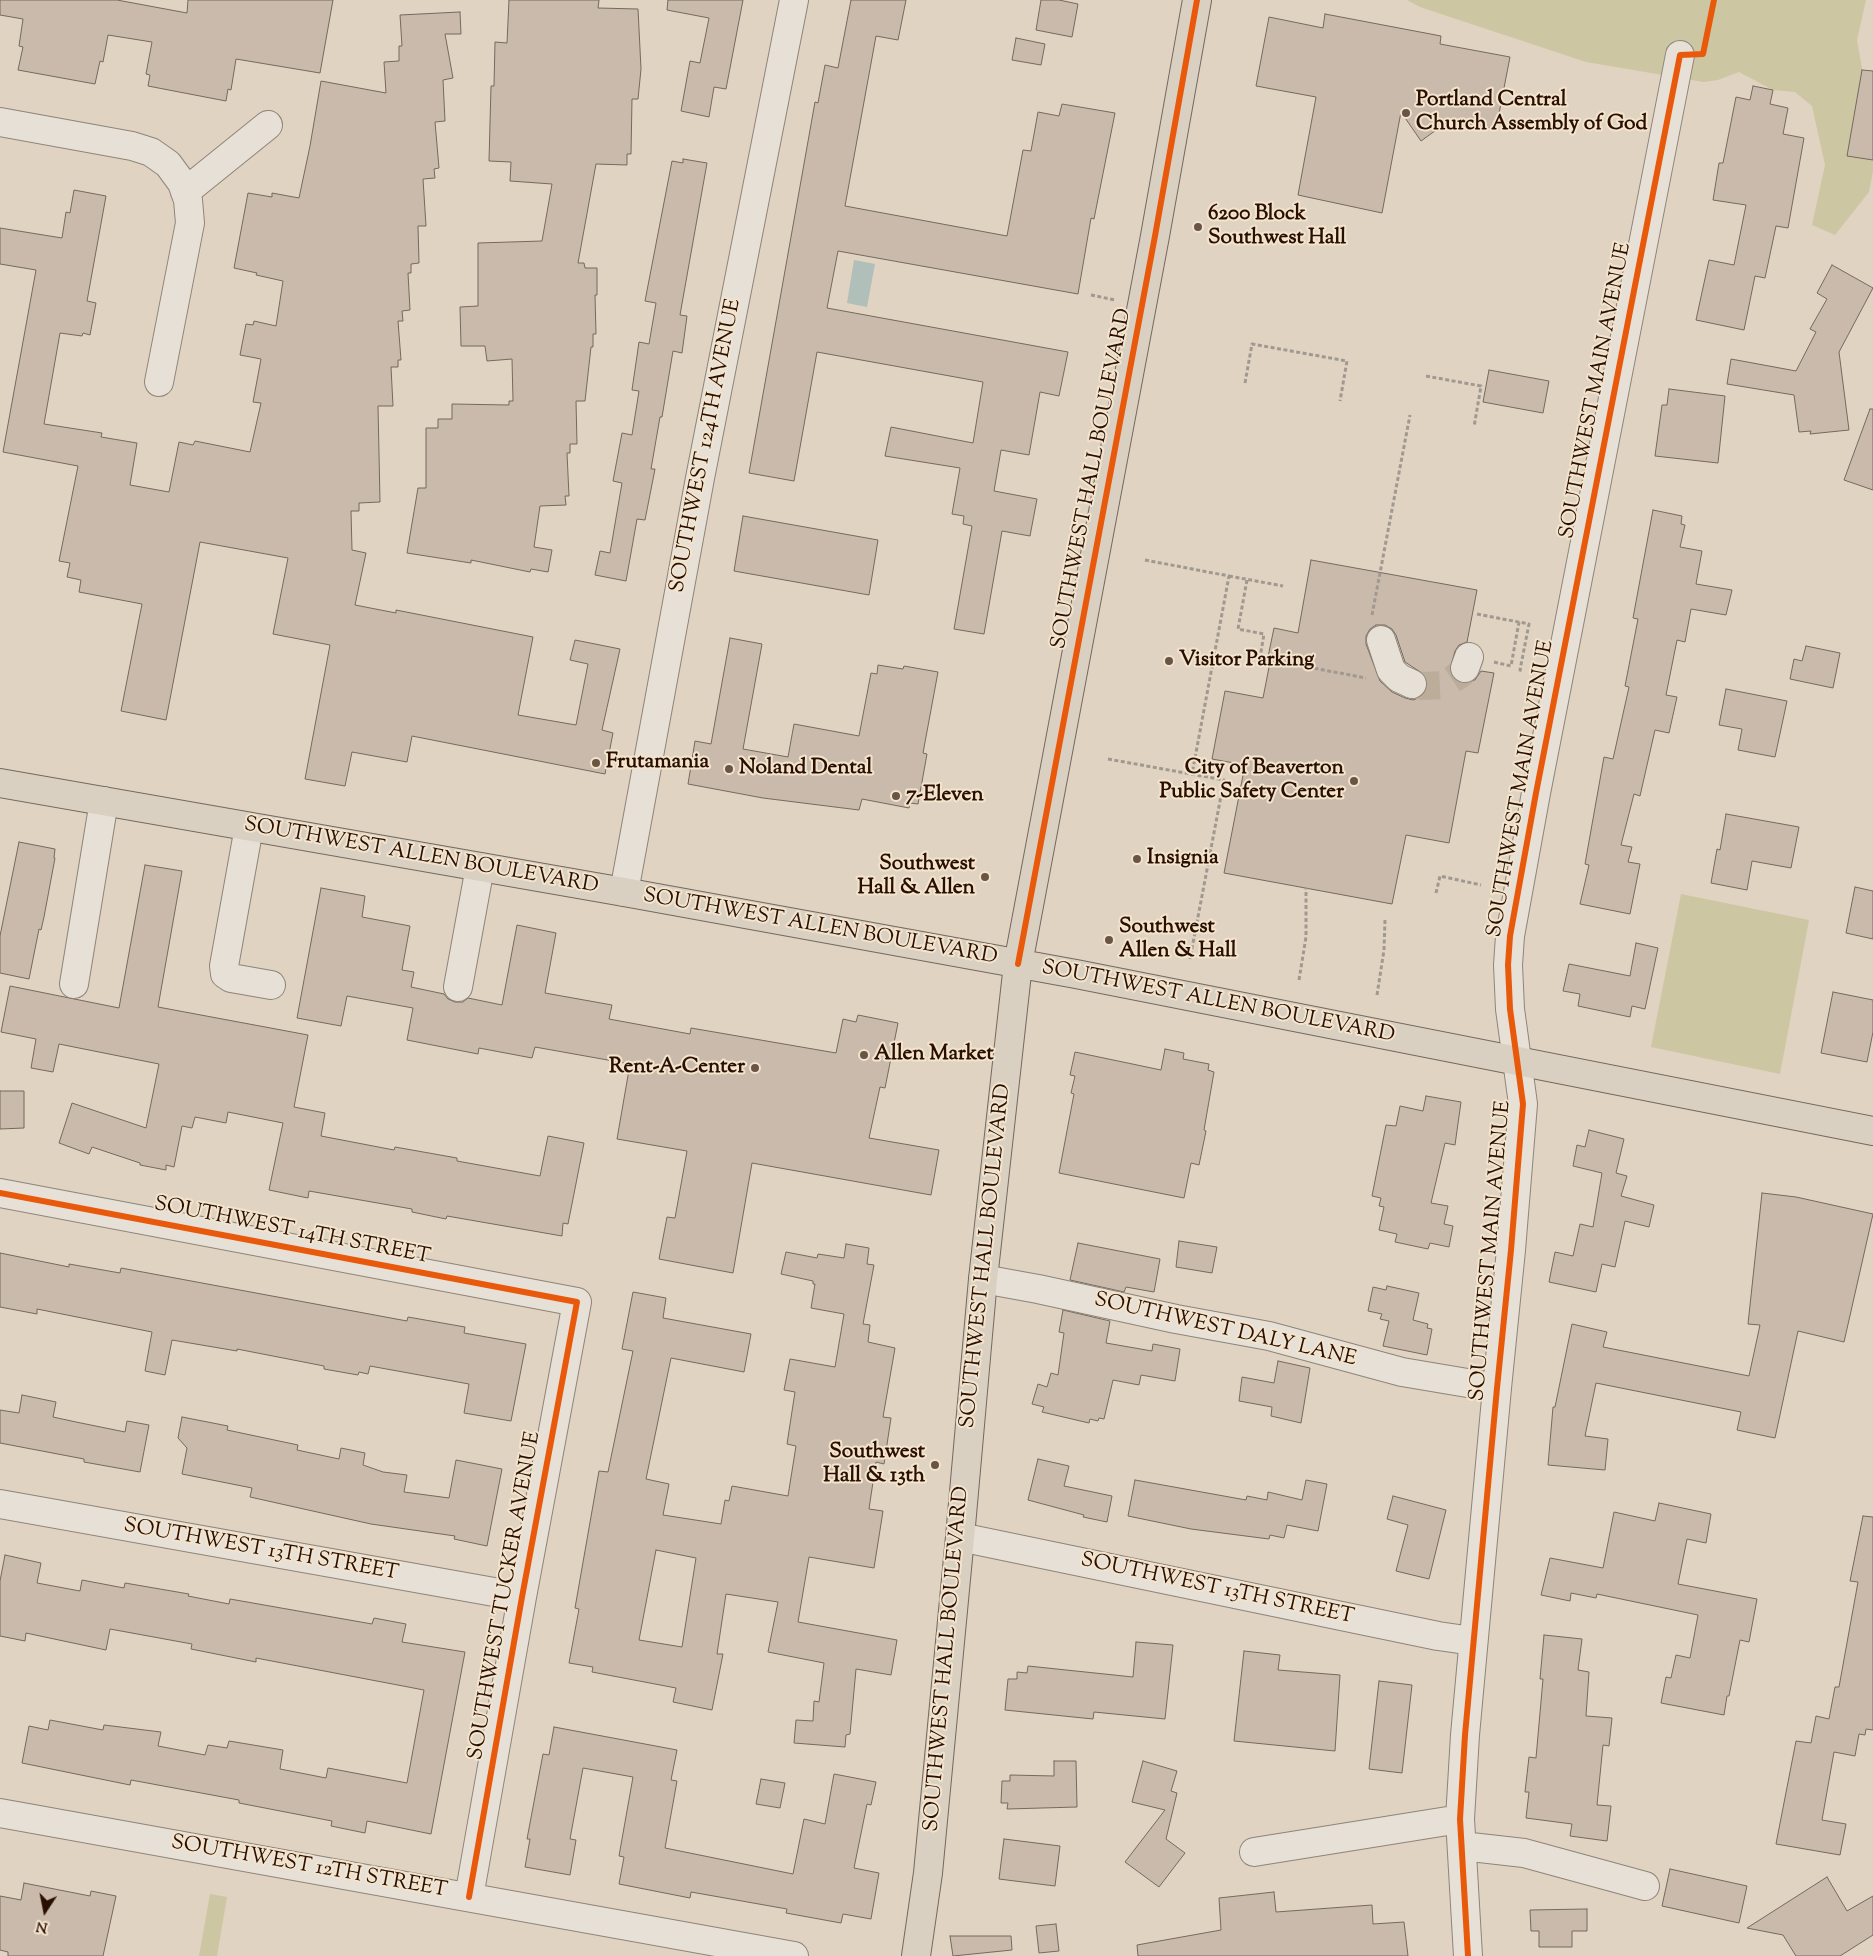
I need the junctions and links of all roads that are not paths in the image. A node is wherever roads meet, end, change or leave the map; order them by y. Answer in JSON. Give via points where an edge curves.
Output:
{"nodes":[{"id":1,"x":794,"y":0,"type":"edge"},
{"id":2,"x":1197,"y":0,"type":"edge"},
{"id":3,"x":1680,"y":55,"type":"dead end"},
{"id":4,"x":0,"y":122,"type":"edge"},
{"id":5,"x":268,"y":125,"type":"dead end"},
{"id":6,"x":185,"y":192,"type":"junction"},
{"id":7,"x":159,"y":382,"type":"dead end"},
{"id":8,"x":1376,"y":629,"type":"road end"},
{"id":9,"x":1412,"y":684,"type":"tunnel mouth"},
{"id":10,"x":0,"y":783,"type":"edge"},
{"id":11,"x":104,"y":801,"type":"junction"},
{"id":12,"x":249,"y":827,"type":"junction"},
{"id":13,"x":480,"y":868,"type":"junction"},
{"id":14,"x":624,"y":892,"type":"junction"},
{"id":15,"x":1018,"y":964,"type":"junction"},
{"id":16,"x":74,"y":984,"type":"dead end"},
{"id":17,"x":270,"y":985,"type":"dead end"},
{"id":18,"x":458,"y":988,"type":"dead end"},
{"id":19,"x":1517,"y":1061,"type":"junction"},
{"id":20,"x":1873,"y":1131,"type":"edge"},
{"id":21,"x":0,"y":1193,"type":"edge"},
{"id":22,"x":983,"y":1280,"type":"junction"},
{"id":23,"x":577,"y":1302,"type":"joint"},
{"id":24,"x":1497,"y":1388,"type":"junction"},
{"id":25,"x":0,"y":1504,"type":"edge"},
{"id":26,"x":960,"y":1537,"type":"junction"},
{"id":27,"x":522,"y":1597,"type":"junction"},
{"id":28,"x":1473,"y":1640,"type":"junction"},
{"id":29,"x":0,"y":1813,"type":"edge"},
{"id":30,"x":1460,"y":1819,"type":"junction"},
{"id":31,"x":1462,"y":1846,"type":"junction"},
{"id":32,"x":1254,"y":1852,"type":"dead end"},
{"id":33,"x":1645,"y":1886,"type":"dead end"},
{"id":34,"x":468,"y":1897,"type":"junction"},
{"id":35,"x":794,"y":1956,"type":"edge"},
{"id":36,"x":916,"y":1956,"type":"edge"},
{"id":37,"x":1468,"y":1956,"type":"edge"}],
"edges":[{"from":1,"to":14,"type":"street","name":"SOUTHWEST 124TH AVENUE","via":[[700,478]]},
{"from":2,"to":15,"type":"main road","name":"SOUTHWEST HALL BOULEVARD"},
{"from":3,"to":19,"type":"street","name":"SOUTHWEST MAIN AVENUE","via":[[1511,928],[1508,965]]},
{"from":4,"to":6,"type":"street","via":[[151,152],[168,164]]},
{"from":5,"to":6,"type":"street"},
{"from":6,"to":7,"type":"street","via":[[190,223]]},
{"from":8,"to":9,"type":"street","via":[[1390,670]]},
{"from":10,"to":11,"type":"main road","name":"SOUTHWEST ALLEN BOULEVARD"},
{"from":11,"to":12,"type":"main road","name":"SOUTHWEST ALLEN BOULEVARD"},
{"from":11,"to":16,"type":"street"},
{"from":12,"to":13,"type":"main road","name":"SOUTHWEST ALLEN BOULEVARD"},
{"from":12,"to":17,"type":"street","via":[[225,974]]},
{"from":13,"to":14,"type":"main road","name":"SOUTHWEST ALLEN BOULEVARD"},
{"from":13,"to":18,"type":"street"},
{"from":14,"to":15,"type":"main road","name":"SOUTHWEST ALLEN BOULEVARD"},
{"from":15,"to":19,"type":"main road","name":"SOUTHWEST ALLEN BOULEVARD"},
{"from":15,"to":22,"type":"main road","name":"SOUTHWEST HALL BOULEVARD"},
{"from":19,"to":20,"type":"main road","name":"SOUTHWEST ALLEN BOULEVARD"},
{"from":19,"to":24,"type":"street","name":"SOUTHWEST MAIN AVENUE","via":[[1523,1104]]},
{"from":21,"to":23,"type":"street","name":"SOUTHWEST 14TH STREET"},
{"from":22,"to":24,"type":"street","name":"SOUTHWEST DALY LANE","via":[[1269,1336],[1402,1372]]},
{"from":22,"to":26,"type":"main road","name":"SOUTHWEST HALL BOULEVARD"},
{"from":23,"to":27,"type":"street","name":"SOUTHWEST TUCKER AVENUE"},
{"from":24,"to":28,"type":"street","name":"SOUTHWEST MAIN AVENUE"},
{"from":25,"to":27,"type":"street","name":"SOUTHWEST 13TH STREET"},
{"from":26,"to":28,"type":"street","name":"SOUTHWEST 13TH STREET","via":[[1438,1636]]},
{"from":26,"to":36,"type":"main road","name":"SOUTHWEST HALL BOULEVARD","via":[[928,1874]]},
{"from":27,"to":34,"type":"street","name":"SOUTHWEST TUCKER AVENUE"},
{"from":28,"to":30,"type":"street","name":"SOUTHWEST MAIN AVENUE"},
{"from":29,"to":34,"type":"street","name":"SOUTHWEST 12TH STREET"},
{"from":30,"to":31,"type":"street","name":"SOUTHWEST MAIN AVENUE"},
{"from":30,"to":32,"type":"street"},
{"from":31,"to":33,"type":"street","via":[[1524,1853]]},
{"from":31,"to":37,"type":"street","name":"SOUTHWEST MAIN AVENUE"},
{"from":34,"to":35,"type":"street","name":"SOUTHWEST 12TH STREET"}]}
